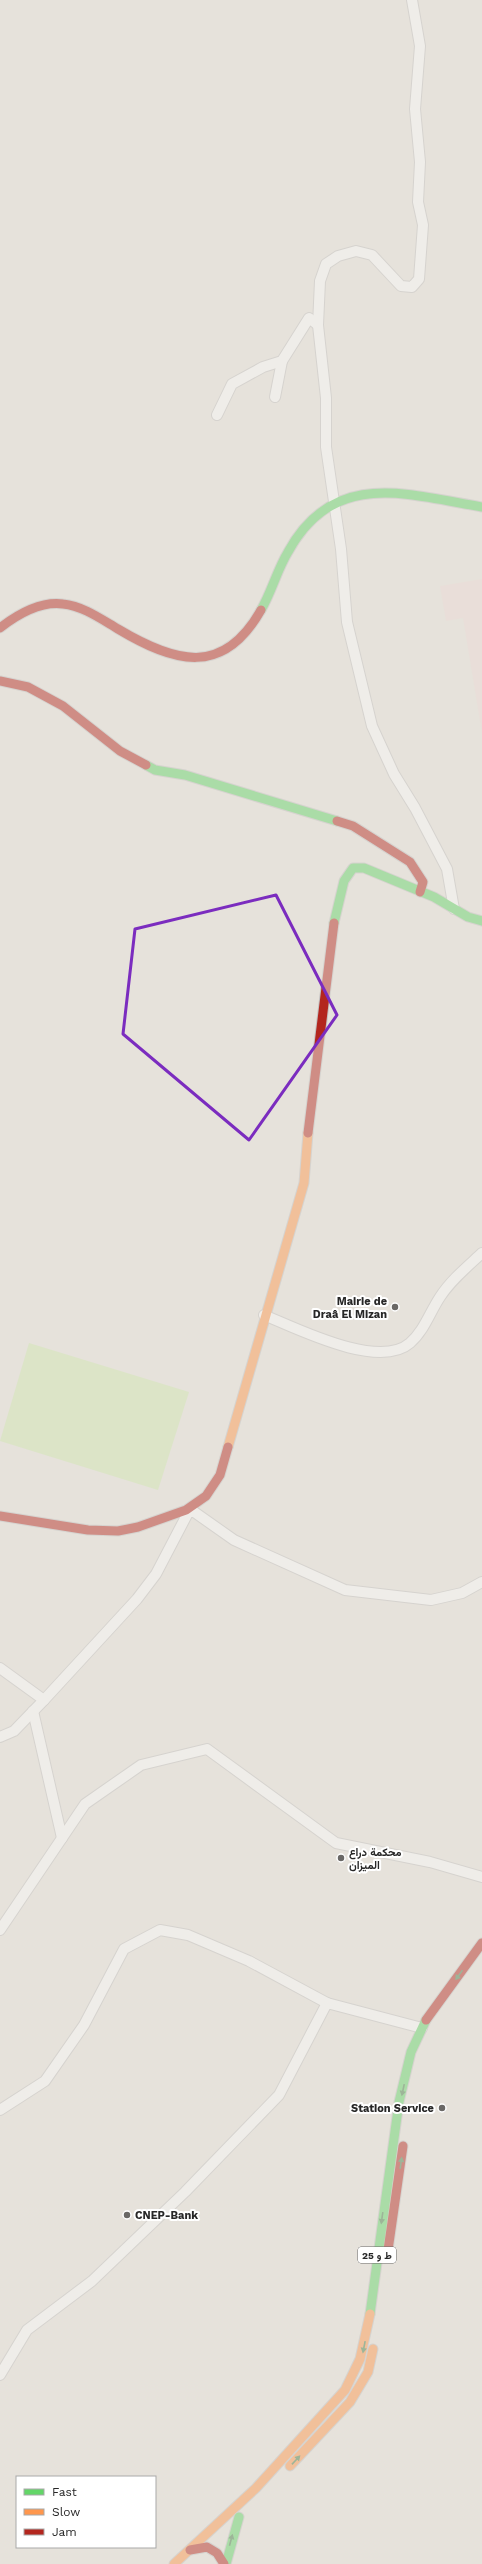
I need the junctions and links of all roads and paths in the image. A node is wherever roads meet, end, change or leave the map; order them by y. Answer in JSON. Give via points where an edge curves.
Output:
{"nodes":[{"id":1,"x":412,"y":0,"type":"edge"},
{"id":2,"x":318,"y":325,"type":"junction"},
{"id":3,"x":282,"y":361,"type":"junction"},
{"id":4,"x":275,"y":397,"type":"dead end"},
{"id":5,"x":217,"y":415,"type":"dead end"},
{"id":6,"x":333,"y":504,"type":"junction"},
{"id":7,"x":482,"y":507,"type":"edge"},
{"id":8,"x":0,"y":628,"type":"edge"},
{"id":9,"x":0,"y":681,"type":"edge"},
{"id":10,"x":420,"y":892,"type":"junction"},
{"id":11,"x":454,"y":908,"type":"junction"},
{"id":12,"x":482,"y":921,"type":"edge"},
{"id":13,"x":482,"y":1253,"type":"edge"},
{"id":14,"x":264,"y":1315,"type":"junction"},
{"id":15,"x":190,"y":1509,"type":"junction"},
{"id":16,"x":0,"y":1516,"type":"edge"},
{"id":17,"x":482,"y":1582,"type":"edge"},
{"id":18,"x":0,"y":1668,"type":"edge"},
{"id":19,"x":44,"y":1700,"type":"junction"},
{"id":20,"x":33,"y":1711,"type":"junction"},
{"id":21,"x":0,"y":1737,"type":"edge"},
{"id":22,"x":62,"y":1838,"type":"junction"},
{"id":23,"x":482,"y":1877,"type":"edge"},
{"id":24,"x":0,"y":1930,"type":"edge"},
{"id":25,"x":482,"y":1943,"type":"edge"},
{"id":26,"x":482,"y":1958,"type":"edge"},
{"id":27,"x":457,"y":1994,"type":"dead end"},
{"id":28,"x":327,"y":2004,"type":"junction"},
{"id":29,"x":435,"y":2025,"type":"dead end"},
{"id":30,"x":422,"y":2028,"type":"junction"},
{"id":31,"x":421,"y":2054,"type":"dead end"},
{"id":32,"x":0,"y":2110,"type":"edge"},
{"id":33,"x":405,"y":2136,"type":"dead end"},
{"id":34,"x":0,"y":2375,"type":"edge"},
{"id":35,"x":283,"y":2474,"type":"dead end"},
{"id":36,"x":273,"y":2484,"type":"dead end"},
{"id":37,"x":239,"y":2517,"type":"junction"},
{"id":38,"x":210,"y":2532,"type":"junction"},
{"id":39,"x":223,"y":2532,"type":"dead end"},
{"id":40,"x":210,"y":2545,"type":"junction"},
{"id":41,"x":190,"y":2550,"type":"junction"},
{"id":42,"x":190,"y":2562,"type":"edge"},
{"id":43,"x":174,"y":2564,"type":"edge"},
{"id":44,"x":212,"y":2564,"type":"edge"},
{"id":45,"x":225,"y":2564,"type":"edge"}],
"edges":[{"from":1,"to":2,"type":"street","via":[[420,46],[415,109],[420,162],[418,202],[423,225],[419,279],[412,287],[401,286],[372,255],[356,251],[338,256],[326,264],[320,281]]},
{"from":2,"to":3,"type":"street","via":[[309,318]]},
{"from":2,"to":6,"type":"street","via":[[326,398],[326,447]]},
{"from":3,"to":4,"type":"street"},
{"from":3,"to":5,"type":"street","via":[[263,367],[232,384]]},
{"from":6,"to":7,"type":"main road","via":[[358,494],[383,492]]},
{"from":6,"to":8,"type":"main road","via":[[311,517],[298,532],[286,550],[260,615],[246,635],[228,649],[206,657],[178,657],[145,646],[72,604],[47,604],[24,611]]},
{"from":6,"to":11,"type":"street","via":[[341,549],[347,622],[372,726],[394,774],[447,869]]},
{"from":9,"to":10,"type":"main road","via":[[28,687],[63,706],[120,751],[154,770],[184,776],[353,826],[410,862],[423,882]]},
{"from":10,"to":11,"type":"main road"},
{"from":10,"to":14,"type":"main road","via":[[364,868],[353,868],[344,881],[336,909],[310,1103],[304,1183]]},
{"from":11,"to":12,"type":"main road"},
{"from":13,"to":14,"type":"street","via":[[454,1280],[411,1342],[399,1350],[377,1352],[352,1347],[326,1340]]},
{"from":14,"to":15,"type":"main road","via":[[220,1475],[205,1497]]},
{"from":15,"to":16,"type":"main road","via":[[118,1531],[82,1529]]},
{"from":15,"to":17,"type":"street","via":[[234,1540],[345,1590],[431,1600],[462,1593]]},
{"from":15,"to":19,"type":"street","via":[[156,1574],[137,1599]]},
{"from":18,"to":19,"type":"street"},
{"from":19,"to":20,"type":"street"},
{"from":20,"to":21,"type":"street","via":[[14,1732]]},
{"from":20,"to":22,"type":"street"},
{"from":22,"to":23,"type":"street","via":[[85,1804],[141,1765],[207,1749],[336,1844],[430,1862]]},
{"from":22,"to":24,"type":"street"},
{"from":25,"to":30,"type":"main road","number":"ط و 25","one_way":true},
{"from":26,"to":27,"type":"main road"},
{"from":28,"to":30,"type":"street"},
{"from":28,"to":32,"type":"street","via":[[249,1960],[188,1935],[160,1930],[124,1949],[84,2025],[45,2081]]},
{"from":28,"to":34,"type":"street","via":[[279,2095],[185,2192],[92,2281],[27,2330]]},
{"from":29,"to":31,"type":"main road"},
{"from":30,"to":38,"type":"main road","number":"ط و 25","one_way":true,"via":[[411,2051],[400,2103],[365,2344],[358,2369],[345,2390],[320,2419]]},
{"from":35,"to":33,"type":"main road","one_way":true,"via":[[356,2394],[368,2372]]},
{"from":36,"to":37,"type":"main road"},
{"from":37,"to":39,"type":"main road"},
{"from":45,"to":37,"type":"main road","one_way":true},
{"from":38,"to":40,"type":"main road"},
{"from":38,"to":41,"type":"main road"},
{"from":40,"to":41,"type":"main road"},
{"from":40,"to":42,"type":"main road"},
{"from":40,"to":44,"type":"main road"},
{"from":40,"to":45,"type":"main road"},
{"from":41,"to":43,"type":"main road"}]}
